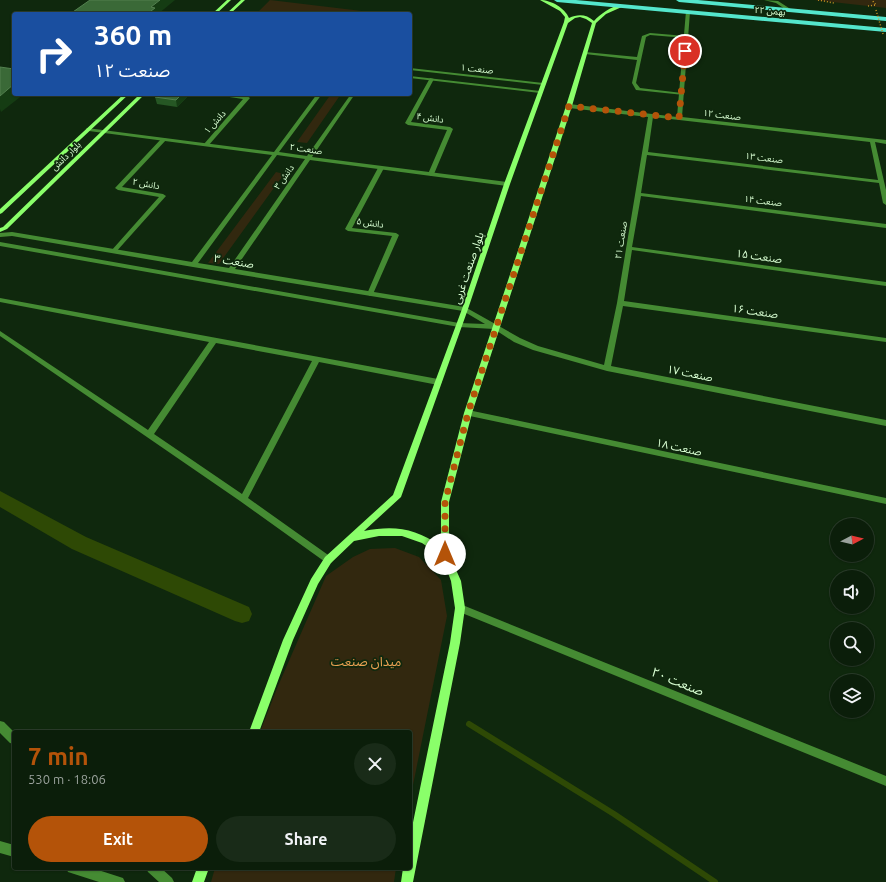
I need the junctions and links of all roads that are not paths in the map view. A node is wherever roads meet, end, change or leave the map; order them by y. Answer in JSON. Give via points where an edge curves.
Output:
{"nodes":[{"id":1,"x":229,"y":0,"type":"edge"},
{"id":2,"x":243,"y":0,"type":"edge"},
{"id":3,"x":542,"y":0,"type":"edge"},
{"id":4,"x":557,"y":0,"type":"edge"},
{"id":5,"x":680,"y":0,"type":"edge"},
{"id":6,"x":766,"y":0,"type":"edge"},
{"id":7,"x":622,"y":6,"type":"junction"},
{"id":8,"x":790,"y":10,"type":"junction"},
{"id":9,"x":216,"y":12,"type":"edge"},
{"id":10,"x":230,"y":12,"type":"edge"},
{"id":11,"x":688,"y":12,"type":"junction"},
{"id":12,"x":886,"y":18,"type":"edge"},
{"id":13,"x":566,"y":22,"type":"junction"},
{"id":14,"x":594,"y":23,"type":"junction"},
{"id":15,"x":885,"y":32,"type":"edge"},
{"id":16,"x":686,"y":37,"type":"junction"},
{"id":17,"x":585,"y":53,"type":"junction"},
{"id":18,"x":640,"y":59,"type":"junction"},
{"id":19,"x":412,"y":70,"type":"edge"},
{"id":20,"x":412,"y":77,"type":"edge"},
{"id":21,"x":432,"y":79,"type":"junction"},
{"id":22,"x":543,"y":84,"type":"junction"},
{"id":23,"x":540,"y":92,"type":"junction"},
{"id":24,"x":682,"y":94,"type":"junction"},
{"id":25,"x":125,"y":96,"type":"edge"},
{"id":26,"x":141,"y":96,"type":"edge"},
{"id":27,"x":232,"y":96,"type":"edge"},
{"id":28,"x":318,"y":96,"type":"edge"},
{"id":29,"x":352,"y":96,"type":"edge"},
{"id":30,"x":569,"y":106,"type":"junction"},
{"id":31,"x":651,"y":115,"type":"junction"},
{"id":32,"x":679,"y":118,"type":"junction"},
{"id":33,"x":89,"y":129,"type":"junction"},
{"id":34,"x":104,"y":131,"type":"junction"},
{"id":35,"x":164,"y":139,"type":"junction"},
{"id":36,"x":872,"y":140,"type":"junction"},
{"id":37,"x":886,"y":142,"type":"edge"},
{"id":38,"x":206,"y":145,"type":"junction"},
{"id":39,"x":645,"y":153,"type":"junction"},
{"id":40,"x":275,"y":154,"type":"junction"},
{"id":41,"x":308,"y":158,"type":"junction"},
{"id":42,"x":381,"y":168,"type":"junction"},
{"id":43,"x":431,"y":174,"type":"junction"},
{"id":44,"x":881,"y":182,"type":"junction"},
{"id":45,"x":507,"y":184,"type":"junction"},
{"id":46,"x":638,"y":194,"type":"junction"},
{"id":47,"x":886,"y":203,"type":"edge"},
{"id":48,"x":0,"y":212,"type":"edge"},
{"id":49,"x":886,"y":226,"type":"edge"},
{"id":50,"x":0,"y":230,"type":"edge"},
{"id":51,"x":0,"y":235,"type":"edge"},
{"id":52,"x":0,"y":244,"type":"edge"},
{"id":53,"x":629,"y":248,"type":"junction"},
{"id":54,"x":113,"y":252,"type":"junction"},
{"id":55,"x":193,"y":264,"type":"junction"},
{"id":56,"x":230,"y":271,"type":"junction"},
{"id":57,"x":886,"y":284,"type":"edge"},
{"id":58,"x":370,"y":294,"type":"junction"},
{"id":59,"x":0,"y":300,"type":"edge"},
{"id":60,"x":620,"y":303,"type":"junction"},
{"id":61,"x":465,"y":309,"type":"junction"},
{"id":62,"x":459,"y":324,"type":"junction"},
{"id":63,"x":496,"y":328,"type":"junction"},
{"id":64,"x":0,"y":333,"type":"edge"},
{"id":65,"x":214,"y":340,"type":"junction"},
{"id":66,"x":886,"y":340,"type":"edge"},
{"id":67,"x":317,"y":359,"type":"junction"},
{"id":68,"x":607,"y":368,"type":"junction"},
{"id":69,"x":438,"y":382,"type":"junction"},
{"id":70,"x":468,"y":413,"type":"junction"},
{"id":71,"x":886,"y":423,"type":"edge"},
{"id":72,"x":149,"y":435,"type":"junction"},
{"id":73,"x":243,"y":499,"type":"junction"},
{"id":74,"x":886,"y":501,"type":"edge"},
{"id":75,"x":351,"y":538,"type":"junction"},
{"id":76,"x":445,"y":554,"type":"junction"},
{"id":77,"x":328,"y":560,"type":"junction"},
{"id":78,"x":460,"y":608,"type":"junction"},
{"id":79,"x":0,"y":726,"type":"edge"},
{"id":80,"x":255,"y":730,"type":"edge"},
{"id":81,"x":12,"y":737,"type":"edge"},
{"id":82,"x":886,"y":781,"type":"edge"},
{"id":83,"x":0,"y":846,"type":"edge"},
{"id":84,"x":12,"y":850,"type":"edge"},
{"id":85,"x":412,"y":857,"type":"edge"},
{"id":86,"x":79,"y":870,"type":"edge"},
{"id":87,"x":154,"y":870,"type":"edge"},
{"id":88,"x":202,"y":870,"type":"edge"},
{"id":89,"x":409,"y":870,"type":"edge"},
{"id":90,"x":119,"y":882,"type":"edge"},
{"id":91,"x":168,"y":882,"type":"edge"},
{"id":92,"x":198,"y":882,"type":"edge"},
{"id":93,"x":407,"y":882,"type":"edge"}],
"edges":[{"from":1,"to":9,"type":"main road"},
{"from":2,"to":10,"type":"main road"},
{"from":3,"to":13,"type":"main road","via":[[562,10],[567,17]]},
{"from":4,"to":7,"type":"highway","name":"۲۲ بهمن"},
{"from":5,"to":8,"type":"highway","name":"۲۲ بهمن"},
{"from":6,"to":8,"type":"street","via":[[777,2]]},
{"from":7,"to":11,"type":"highway","name":"۲۲ بهمن"},
{"from":7,"to":14,"type":"main road","via":[[604,13]]},
{"from":8,"to":12,"type":"highway","name":"۲۲ بهمن"},
{"from":11,"to":15,"type":"highway","name":"۲۲ بهمن"},
{"from":11,"to":16,"type":"street"},
{"from":13,"to":14,"type":"main road","via":[[573,16],[583,16]]},
{"from":13,"to":22,"type":"main road","name":"بلوار صنعت غربی"},
{"from":14,"to":17,"type":"main road"},
{"from":16,"to":18,"type":"street","via":[[646,34]]},
{"from":16,"to":24,"type":"street"},
{"from":17,"to":18,"type":"street"},
{"from":17,"to":30,"type":"main road"},
{"from":18,"to":24,"type":"street","via":[[634,84],[638,89]]},
{"from":19,"to":22,"type":"street","name":"صنعت ۱"},
{"from":20,"to":21,"type":"street","name":"صنعت ۱"},
{"from":21,"to":23,"type":"street","name":"صنعت ۱"},
{"from":21,"to":43,"type":"street","name":"دانش ۴","via":[[408,123],[450,129]]},
{"from":22,"to":23,"type":"main road","name":"بلوار صنعت غربی"},
{"from":23,"to":45,"type":"main road","name":"بلوار صنعت غربی"},
{"from":24,"to":32,"type":"street"},
{"from":25,"to":33,"type":"main road","name":"بلوار دانش"},
{"from":26,"to":34,"type":"main road","name":"بلوار دانش"},
{"from":27,"to":38,"type":"street","name":"دانش ۱","via":[[247,98]]},
{"from":28,"to":40,"type":"street","name":"دانش ۳"},
{"from":29,"to":41,"type":"street","name":"دانش ۳"},
{"from":30,"to":31,"type":"street","name":"صنعت ۱۲"},
{"from":30,"to":63,"type":"main road"},
{"from":31,"to":32,"type":"street","name":"صنعت ۱۲"},
{"from":31,"to":39,"type":"street","name":"صنعت ۲۱"},
{"from":32,"to":36,"type":"street","name":"صنعت ۱۲"},
{"from":33,"to":34,"type":"street","name":"صنعت ۲"},
{"from":33,"to":48,"type":"main road","name":"بلوار دانش"},
{"from":34,"to":35,"type":"street","name":"صنعت ۲"},
{"from":34,"to":50,"type":"main road","name":"بلوار دانش"},
{"from":35,"to":38,"type":"street","name":"صنعت ۲"},
{"from":35,"to":54,"type":"street","name":"دانش ۲","via":[[118,188],[163,196]]},
{"from":36,"to":37,"type":"street","name":"صنعت ۱۲"},
{"from":36,"to":44,"type":"street"},
{"from":38,"to":40,"type":"street","name":"صنعت ۲"},
{"from":39,"to":44,"type":"street","name":"صنعت ۱۳"},
{"from":39,"to":46,"type":"street","name":"صنعت ۲۱"},
{"from":40,"to":41,"type":"street","name":"صنعت ۲"},
{"from":40,"to":55,"type":"street","name":"دانش ۳"},
{"from":41,"to":42,"type":"street","name":"صنعت ۲"},
{"from":41,"to":56,"type":"street","name":"دانش ۳"},
{"from":42,"to":43,"type":"street","name":"صنعت ۲"},
{"from":42,"to":58,"type":"street","name":"دانش ۵","via":[[348,229],[396,235]]},
{"from":43,"to":45,"type":"street","name":"صنعت ۲"},
{"from":44,"to":47,"type":"street"},
{"from":45,"to":61,"type":"main road","name":"بلوار صنعت غربی"},
{"from":46,"to":49,"type":"street","name":"صنعت ۱۴"},
{"from":46,"to":53,"type":"street","name":"صنعت ۲۱"},
{"from":51,"to":54,"type":"street","name":"صنعت ۳","via":[[12,234]]},
{"from":52,"to":62,"type":"street"},
{"from":53,"to":57,"type":"street","name":"صنعت ۱۵"},
{"from":53,"to":60,"type":"street","name":"صنعت ۲۱"},
{"from":54,"to":55,"type":"street","name":"صنعت ۳"},
{"from":55,"to":56,"type":"street","name":"صنعت ۳"},
{"from":56,"to":58,"type":"street","name":"صنعت ۳"},
{"from":58,"to":61,"type":"street","name":"صنعت ۳"},
{"from":59,"to":65,"type":"street"},
{"from":60,"to":66,"type":"street","name":"صنعت ۱۶"},
{"from":60,"to":68,"type":"street","name":"صنعت ۲۱"},
{"from":61,"to":62,"type":"main road","name":"بلوار صنعت غربی"},
{"from":61,"to":63,"type":"street","name":"صنعت ۱۷"},
{"from":62,"to":63,"type":"street"},
{"from":62,"to":69,"type":"main road","name":"بلوار صنعت غربی"},
{"from":63,"to":68,"type":"street","name":"صنعت ۱۷","via":[[536,348]]},
{"from":63,"to":70,"type":"main road"},
{"from":64,"to":72,"type":"street"},
{"from":65,"to":67,"type":"street"},
{"from":65,"to":72,"type":"street"},
{"from":67,"to":69,"type":"street"},
{"from":67,"to":73,"type":"street"},
{"from":68,"to":71,"type":"street","name":"صنعت ۱۷"},
{"from":69,"to":75,"type":"main road","name":"بلوار صنعت غربی","via":[[397,497]]},
{"from":70,"to":74,"type":"street","name":"صنعت ۱۸"},
{"from":70,"to":76,"type":"main road","via":[[445,502]]},
{"from":72,"to":73,"type":"street"},
{"from":73,"to":77,"type":"street"},
{"from":75,"to":76,"type":"main road","via":[[379,532],[402,532],[425,540]]},
{"from":75,"to":77,"type":"main road"},
{"from":76,"to":78,"type":"main road","via":[[456,581]]},
{"from":77,"to":80,"type":"main road","via":[[314,582],[288,640]]},
{"from":78,"to":82,"type":"street","name":"صنعت ۲۰"},
{"from":78,"to":85,"type":"main road"},
{"from":79,"to":81,"type":"street"},
{"from":83,"to":84,"type":"street"},
{"from":86,"to":90,"type":"street"},
{"from":87,"to":91,"type":"street"},
{"from":88,"to":92,"type":"main road"},
{"from":89,"to":93,"type":"main road"}]}
